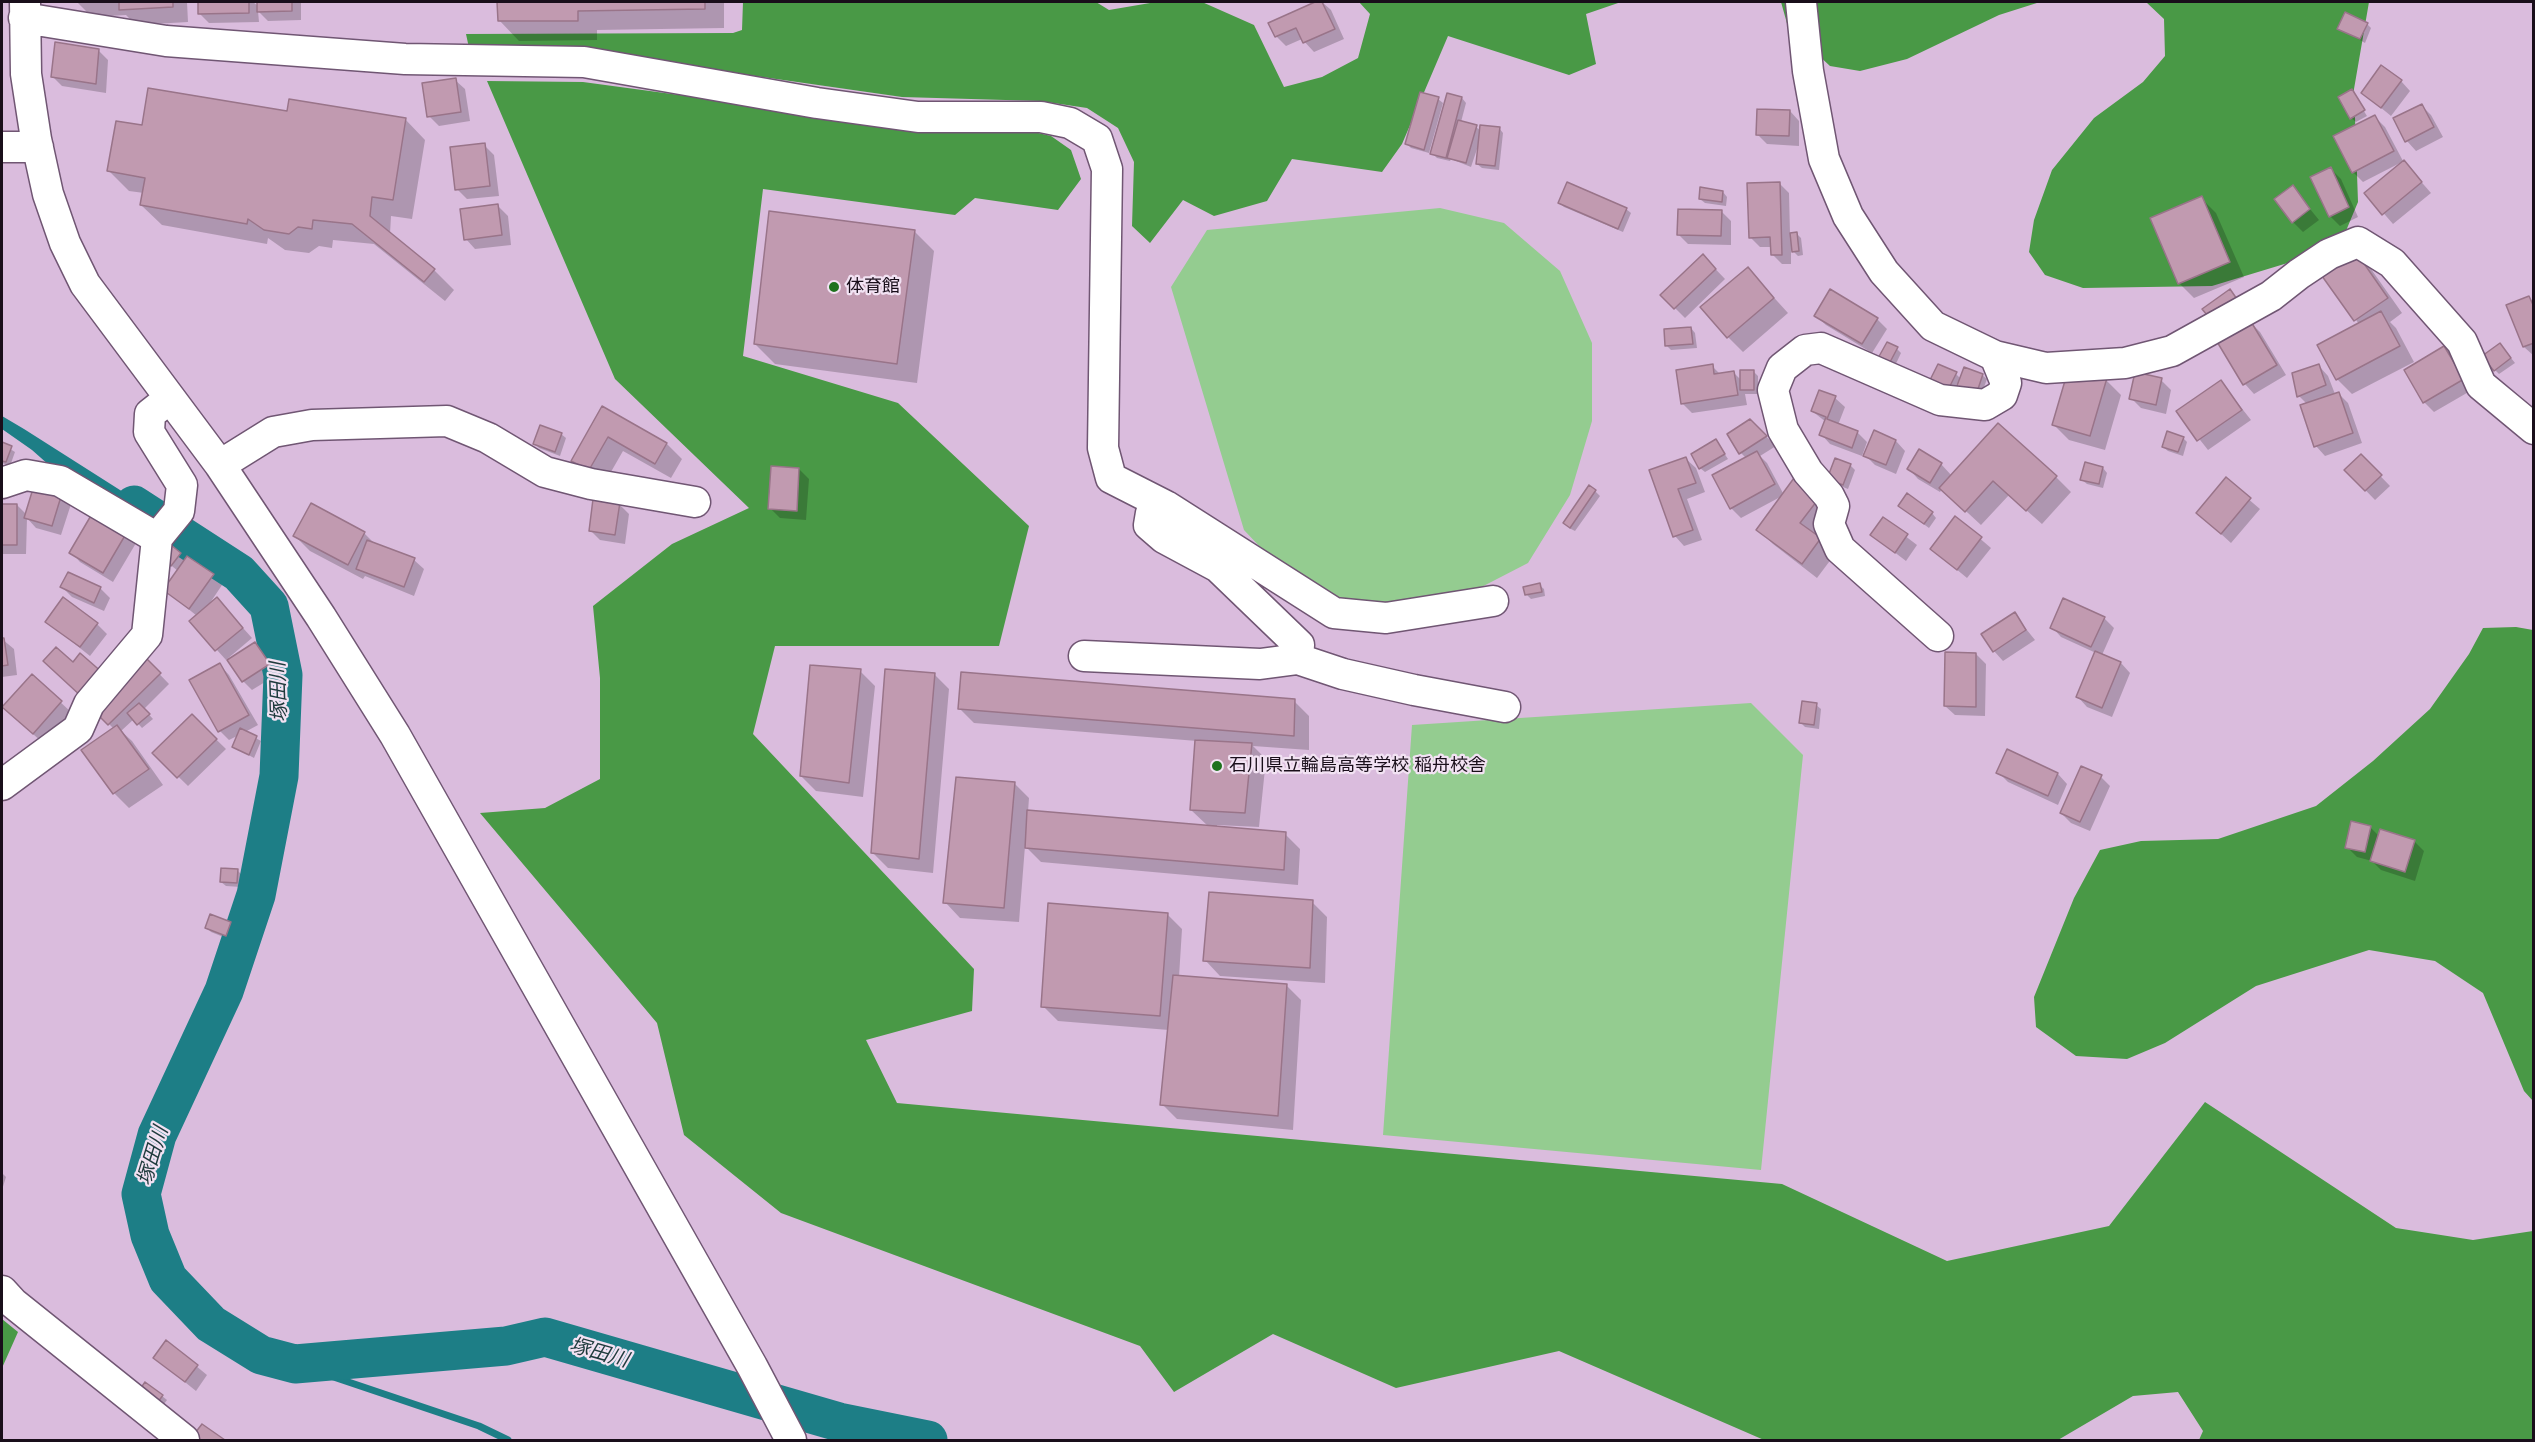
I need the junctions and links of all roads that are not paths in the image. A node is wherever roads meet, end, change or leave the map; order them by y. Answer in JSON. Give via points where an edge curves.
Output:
{"nodes":[{"id":1,"x":1801,"y":2,"type":"edge"},
{"id":2,"x":25,"y":10,"type":"edge"},
{"id":3,"x":2,"y":147,"type":"edge"},
{"id":4,"x":38,"y":147,"type":"junction"},
{"id":5,"x":1995,"y":356,"type":"junction"},
{"id":6,"x":169,"y":399,"type":"junction"},
{"id":7,"x":2534,"y":429,"type":"edge"},
{"id":8,"x":220,"y":465,"type":"junction"},
{"id":9,"x":2,"y":483,"type":"edge"},
{"id":10,"x":695,"y":502,"type":"dead end"},
{"id":11,"x":1166,"y":506,"type":"junction"},
{"id":12,"x":166,"y":527,"type":"junction"},
{"id":13,"x":1493,"y":601,"type":"dead end"},
{"id":14,"x":1938,"y":636,"type":"dead end"},
{"id":15,"x":1084,"y":656,"type":"dead end"},
{"id":16,"x":1298,"y":659,"type":"junction"},
{"id":17,"x":1505,"y":707,"type":"dead end"},
{"id":18,"x":2,"y":785,"type":"edge"},
{"id":19,"x":2,"y":1291,"type":"edge"},
{"id":20,"x":790,"y":1439,"type":"edge"},
{"id":21,"x":184,"y":1440,"type":"edge"}],
"edges":[{"from":1,"to":5,"type":"street","via":[[1808,71],[1824,159],[1848,216],[1884,272],[1933,326]]},
{"from":2,"to":4,"type":"street","via":[[27,74]]},
{"from":2,"to":11,"type":"street","via":[[166,41],[405,59],[584,62],[918,117],[1041,117],[1070,123],[1097,139],[1107,169],[1103,448],[1111,478]]},
{"from":3,"to":4,"type":"street"},
{"from":4,"to":6,"type":"street","via":[[55,214],[85,284]]},
{"from":5,"to":7,"type":"street","via":[[2046,368],[2125,363],[2172,351],[2271,296],[2329,254],[2358,242],[2392,263],[2463,342],[2481,385]]},
{"from":5,"to":14,"type":"street","via":[[2006,383],[2002,395],[1985,405],[1940,400],[1821,348],[1805,350],[1782,368],[1773,390],[1783,430],[1834,506],[1829,524],[1840,549]]},
{"from":6,"to":8,"type":"street"},
{"from":6,"to":12,"type":"street","via":[[150,414],[149,432],[182,485]]},
{"from":8,"to":10,"type":"street","via":[[273,432],[312,425],[447,421],[488,438],[545,472]]},
{"from":8,"to":20,"type":"street","via":[[395,735]]},
{"from":9,"to":12,"type":"street","via":[[26,475],[60,481]]},
{"from":11,"to":13,"type":"street","via":[[1334,613],[1386,618]]},
{"from":11,"to":16,"type":"street","via":[[1151,513],[1149,525],[1164,538],[1218,567],[1299,645]]},
{"from":12,"to":18,"type":"street","via":[[147,635],[89,704],[78,729]]},
{"from":15,"to":16,"type":"street","via":[[1260,664]]},
{"from":16,"to":17,"type":"street","via":[[1343,674]]},
{"from":19,"to":21,"type":"street"}]}
